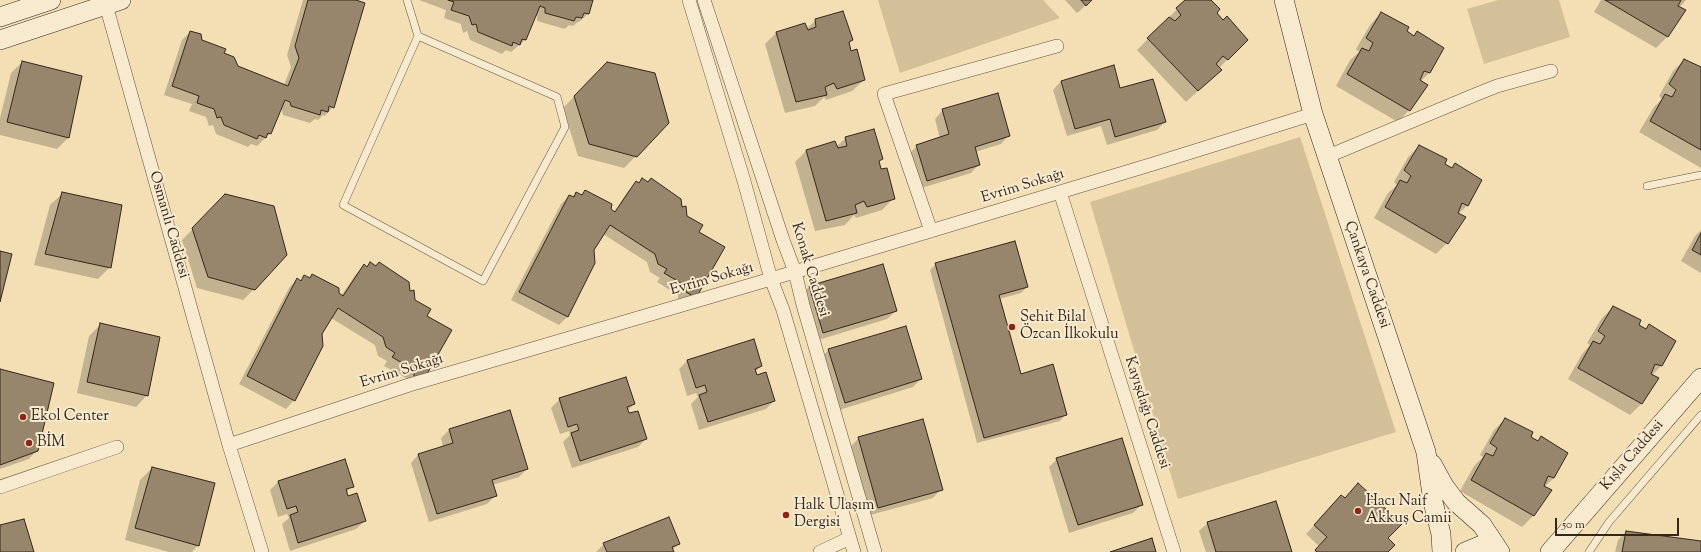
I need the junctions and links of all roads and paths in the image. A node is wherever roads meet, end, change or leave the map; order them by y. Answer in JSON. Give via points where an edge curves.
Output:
{"nodes":[{"id":1,"x":51,"y":0,"type":"edge"},
{"id":2,"x":407,"y":0,"type":"edge"},
{"id":3,"x":689,"y":0,"type":"edge"},
{"id":4,"x":704,"y":0,"type":"edge"},
{"id":5,"x":1284,"y":0,"type":"edge"},
{"id":6,"x":113,"y":3,"type":"edge"},
{"id":7,"x":25,"y":4,"type":"edge"},
{"id":8,"x":0,"y":17,"type":"edge"},
{"id":9,"x":418,"y":36,"type":"junction"},
{"id":10,"x":0,"y":40,"type":"edge"},
{"id":11,"x":1057,"y":46,"type":"dead end"},
{"id":12,"x":1551,"y":71,"type":"dead end"},
{"id":13,"x":1313,"y":114,"type":"junction"},
{"id":14,"x":1326,"y":157,"type":"junction"},
{"id":15,"x":1701,"y":175,"type":"edge"},
{"id":16,"x":1647,"y":186,"type":"dead end"},
{"id":17,"x":1060,"y":192,"type":"junction"},
{"id":18,"x":930,"y":231,"type":"junction"},
{"id":19,"x":795,"y":272,"type":"junction"},
{"id":20,"x":771,"y":279,"type":"junction"},
{"id":21,"x":1701,"y":378,"type":"edge"},
{"id":22,"x":1701,"y":416,"type":"edge"},
{"id":23,"x":229,"y":444,"type":"junction"},
{"id":24,"x":117,"y":447,"type":"dead end"},
{"id":25,"x":1426,"y":452,"type":"junction"},
{"id":26,"x":0,"y":488,"type":"edge"},
{"id":27,"x":850,"y":538,"type":"junction"},
{"id":28,"x":1499,"y":551,"type":"edge"},
{"id":29,"x":262,"y":552,"type":"edge"},
{"id":30,"x":820,"y":552,"type":"edge"},
{"id":31,"x":854,"y":552,"type":"edge"},
{"id":32,"x":875,"y":552,"type":"edge"},
{"id":33,"x":1174,"y":552,"type":"edge"},
{"id":34,"x":1442,"y":552,"type":"edge"},
{"id":35,"x":1465,"y":552,"type":"edge"},
{"id":36,"x":1550,"y":552,"type":"edge"},
{"id":37,"x":1589,"y":552,"type":"edge"}],
"edges":[{"from":1,"to":7,"type":"main road"},
{"from":2,"to":9,"type":"lane"},
{"from":3,"to":20,"type":"street"},
{"from":4,"to":19,"type":"street","name":"Konak Caddesi"},
{"from":5,"to":13,"type":"main road","name":"Çankaya Caddesi"},
{"from":6,"to":10,"type":"main road","name":"Osmanlı Caddesi"},
{"from":6,"to":23,"type":"street","name":"Osmanlı Caddesi"},
{"from":7,"to":8,"type":"main road"},
{"from":9,"to":9,"type":"lane","via":[[343,206],[483,281],[565,127],[557,97]]},
{"from":11,"to":18,"type":"street","via":[[884,94]]},
{"from":12,"to":14,"type":"street","via":[[1497,86]]},
{"from":13,"to":14,"type":"main road","name":"Çankaya Caddesi"},
{"from":13,"to":17,"type":"street","name":"Evrim Sokağı"},
{"from":14,"to":25,"type":"main road","name":"Çankaya Caddesi"},
{"from":15,"to":16,"type":"lane"},
{"from":17,"to":18,"type":"street","name":"Evrim Sokağı"},
{"from":17,"to":33,"type":"street","name":"Kayışdağı Caddesi"},
{"from":18,"to":19,"type":"street","name":"Evrim Sokağı"},
{"from":19,"to":20,"type":"street","name":"Evrim Sokağı"},
{"from":19,"to":32,"type":"street","name":"Konak Caddesi"},
{"from":20,"to":23,"type":"street","name":"Evrim Sokağı","via":[[409,385]]},
{"from":20,"to":27,"type":"street","via":[[784,310]]},
{"from":21,"to":36,"type":"main road","name":"Kışla Caddesi"},
{"from":22,"to":37,"type":"lane","via":[[1609,522]]},
{"from":23,"to":29,"type":"street"},
{"from":24,"to":26,"type":"street"},
{"from":25,"to":28,"type":"main road","via":[[1444,486],[1456,502],[1482,525]]},
{"from":25,"to":34,"type":"main road","name":"Çankaya Caddesi"},
{"from":27,"to":30,"type":"street"},
{"from":27,"to":31,"type":"street"},
{"from":28,"to":35,"type":"main road","via":[[1482,544]]}]}
